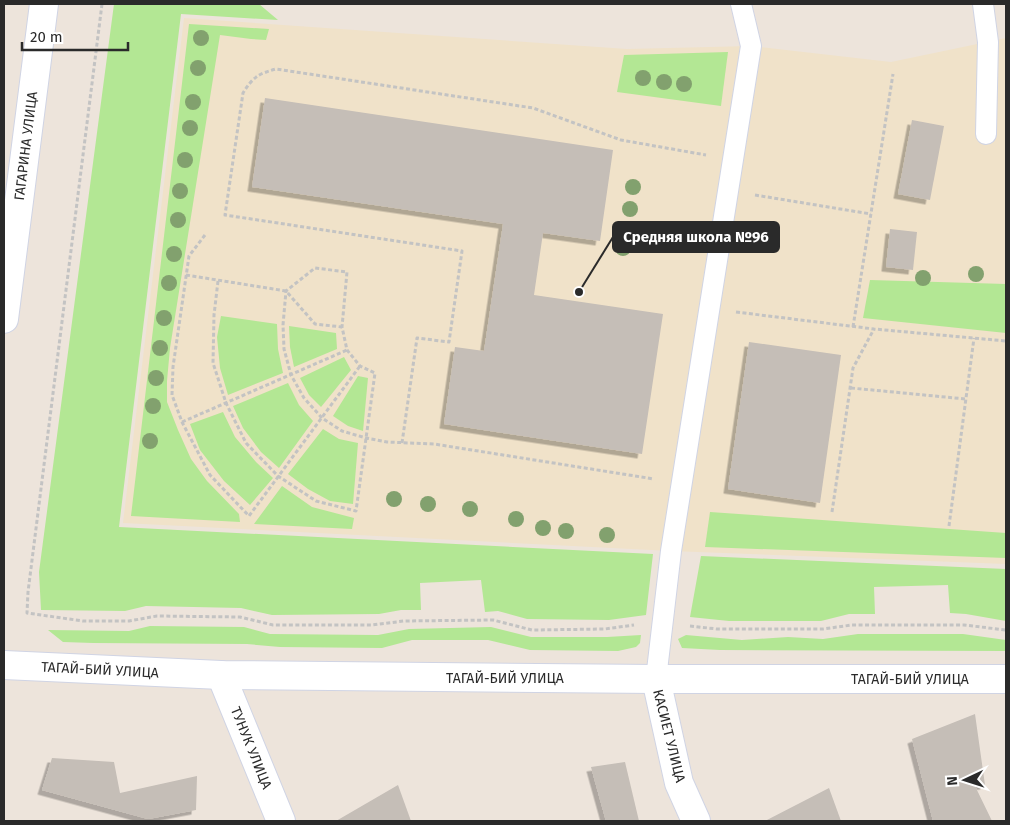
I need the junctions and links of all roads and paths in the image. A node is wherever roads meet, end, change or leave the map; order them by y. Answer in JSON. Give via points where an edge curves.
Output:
{"nodes":[{"id":1,"x":44,"y":4,"type":"edge"},
{"id":2,"x":102,"y":4,"type":"edge"},
{"id":3,"x":741,"y":4,"type":"edge"},
{"id":4,"x":982,"y":4,"type":"edge"},
{"id":5,"x":893,"y":74,"type":"dead end"},
{"id":6,"x":986,"y":134,"type":"dead end"},
{"id":7,"x":710,"y":155,"type":"dead end"},
{"id":8,"x":728,"y":190,"type":"junction"},
{"id":9,"x":871,"y":214,"type":"junction"},
{"id":10,"x":205,"y":235,"type":"dead end"},
{"id":11,"x":186,"y":276,"type":"junction"},
{"id":12,"x":218,"y":281,"type":"junction"},
{"id":13,"x":286,"y":291,"type":"junction"},
{"id":14,"x":709,"y":309,"type":"junction"},
{"id":15,"x":4,"y":319,"type":"edge"},
{"id":16,"x":342,"y":327,"type":"junction"},
{"id":17,"x":853,"y":327,"type":"junction"},
{"id":18,"x":874,"y":329,"type":"junction"},
{"id":19,"x":974,"y":338,"type":"junction"},
{"id":20,"x":1006,"y":341,"type":"edge"},
{"id":21,"x":347,"y":350,"type":"junction"},
{"id":22,"x":360,"y":366,"type":"junction"},
{"id":23,"x":291,"y":375,"type":"junction"},
{"id":24,"x":851,"y":388,"type":"junction"},
{"id":25,"x":966,"y":399,"type":"junction"},
{"id":26,"x":226,"y":403,"type":"junction"},
{"id":27,"x":322,"y":418,"type":"junction"},
{"id":28,"x":182,"y":422,"type":"junction"},
{"id":29,"x":366,"y":438,"type":"junction"},
{"id":30,"x":402,"y":443,"type":"junction"},
{"id":31,"x":278,"y":476,"type":"junction"},
{"id":32,"x":658,"y":479,"type":"dead end"},
{"id":33,"x":832,"y":512,"type":"dead end"},
{"id":34,"x":948,"y":526,"type":"dead end"},
{"id":35,"x":662,"y":622,"type":"junction"},
{"id":36,"x":1006,"y":630,"type":"edge"},
{"id":37,"x":4,"y":665,"type":"edge"},
{"id":38,"x":221,"y":675,"type":"junction"},
{"id":39,"x":656,"y":679,"type":"junction"},
{"id":40,"x":1006,"y":679,"type":"edge"},
{"id":41,"x":281,"y":821,"type":"edge"},
{"id":42,"x":696,"y":821,"type":"edge"}],
"edges":[{"from":1,"to":15,"type":"street","name":"ГАГАРИНА УЛИЦА"},
{"from":2,"to":35,"type":"path","via":[[27,613],[83,621],[157,616],[240,617],[273,625],[493,620],[532,630],[605,629]]},
{"from":3,"to":8,"type":"lane","via":[[751,46]]},
{"from":4,"to":6,"type":"lane","via":[[988,42]]},
{"from":5,"to":9,"type":"path"},
{"from":7,"to":30,"type":"path","via":[[621,140],[533,108],[276,69],[251,81],[243,93],[225,215],[462,251],[449,342],[417,338]]},
{"from":8,"to":9,"type":"path"},
{"from":8,"to":14,"type":"lane"},
{"from":9,"to":17,"type":"path"},
{"from":10,"to":11,"type":"path","via":[[189,256]]},
{"from":11,"to":12,"type":"path"},
{"from":11,"to":28,"type":"path","via":[[172,396]]},
{"from":12,"to":13,"type":"path"},
{"from":12,"to":26,"type":"path","via":[[214,363]]},
{"from":13,"to":16,"type":"path","via":[[315,324]]},
{"from":13,"to":16,"type":"path","via":[[314,268],[347,272]]},
{"from":13,"to":23,"type":"path","via":[[284,349]]},
{"from":14,"to":17,"type":"path"},
{"from":14,"to":35,"type":"lane"},
{"from":16,"to":21,"type":"path"},
{"from":17,"to":18,"type":"path"},
{"from":18,"to":19,"type":"path"},
{"from":18,"to":24,"type":"path","via":[[853,368]]},
{"from":19,"to":20,"type":"path"},
{"from":19,"to":25,"type":"path"},
{"from":21,"to":22,"type":"path"},
{"from":21,"to":23,"type":"path"},
{"from":22,"to":27,"type":"path"},
{"from":22,"to":29,"type":"path","via":[[375,373]]},
{"from":23,"to":26,"type":"path"},
{"from":23,"to":27,"type":"path","via":[[304,398]]},
{"from":24,"to":25,"type":"path"},
{"from":24,"to":33,"type":"path"},
{"from":25,"to":34,"type":"path"},
{"from":26,"to":28,"type":"path"},
{"from":26,"to":31,"type":"path","via":[[246,443]]},
{"from":27,"to":29,"type":"path","via":[[342,431]]},
{"from":27,"to":31,"type":"path"},
{"from":28,"to":31,"type":"path","via":[[210,475],[250,516]]},
{"from":29,"to":30,"type":"path"},
{"from":29,"to":31,"type":"path","via":[[356,511],[316,501]]},
{"from":30,"to":32,"type":"path","via":[[434,444]]},
{"from":35,"to":36,"type":"path","via":[[718,629],[964,625]]},
{"from":35,"to":39,"type":"lane"},
{"from":37,"to":38,"type":"street","name":"ТАГАЙ-БИЙ УЛИЦА"},
{"from":38,"to":39,"type":"street","name":"ТАГАЙ-БИЙ УЛИЦА"},
{"from":38,"to":41,"type":"street","name":"ТУНУК УЛИЦА"},
{"from":39,"to":40,"type":"street","name":"ТАГАЙ-БИЙ УЛИЦА"},
{"from":39,"to":42,"type":"street","name":"КАСИЕТ УЛИЦА","via":[[679,783]]}]}
